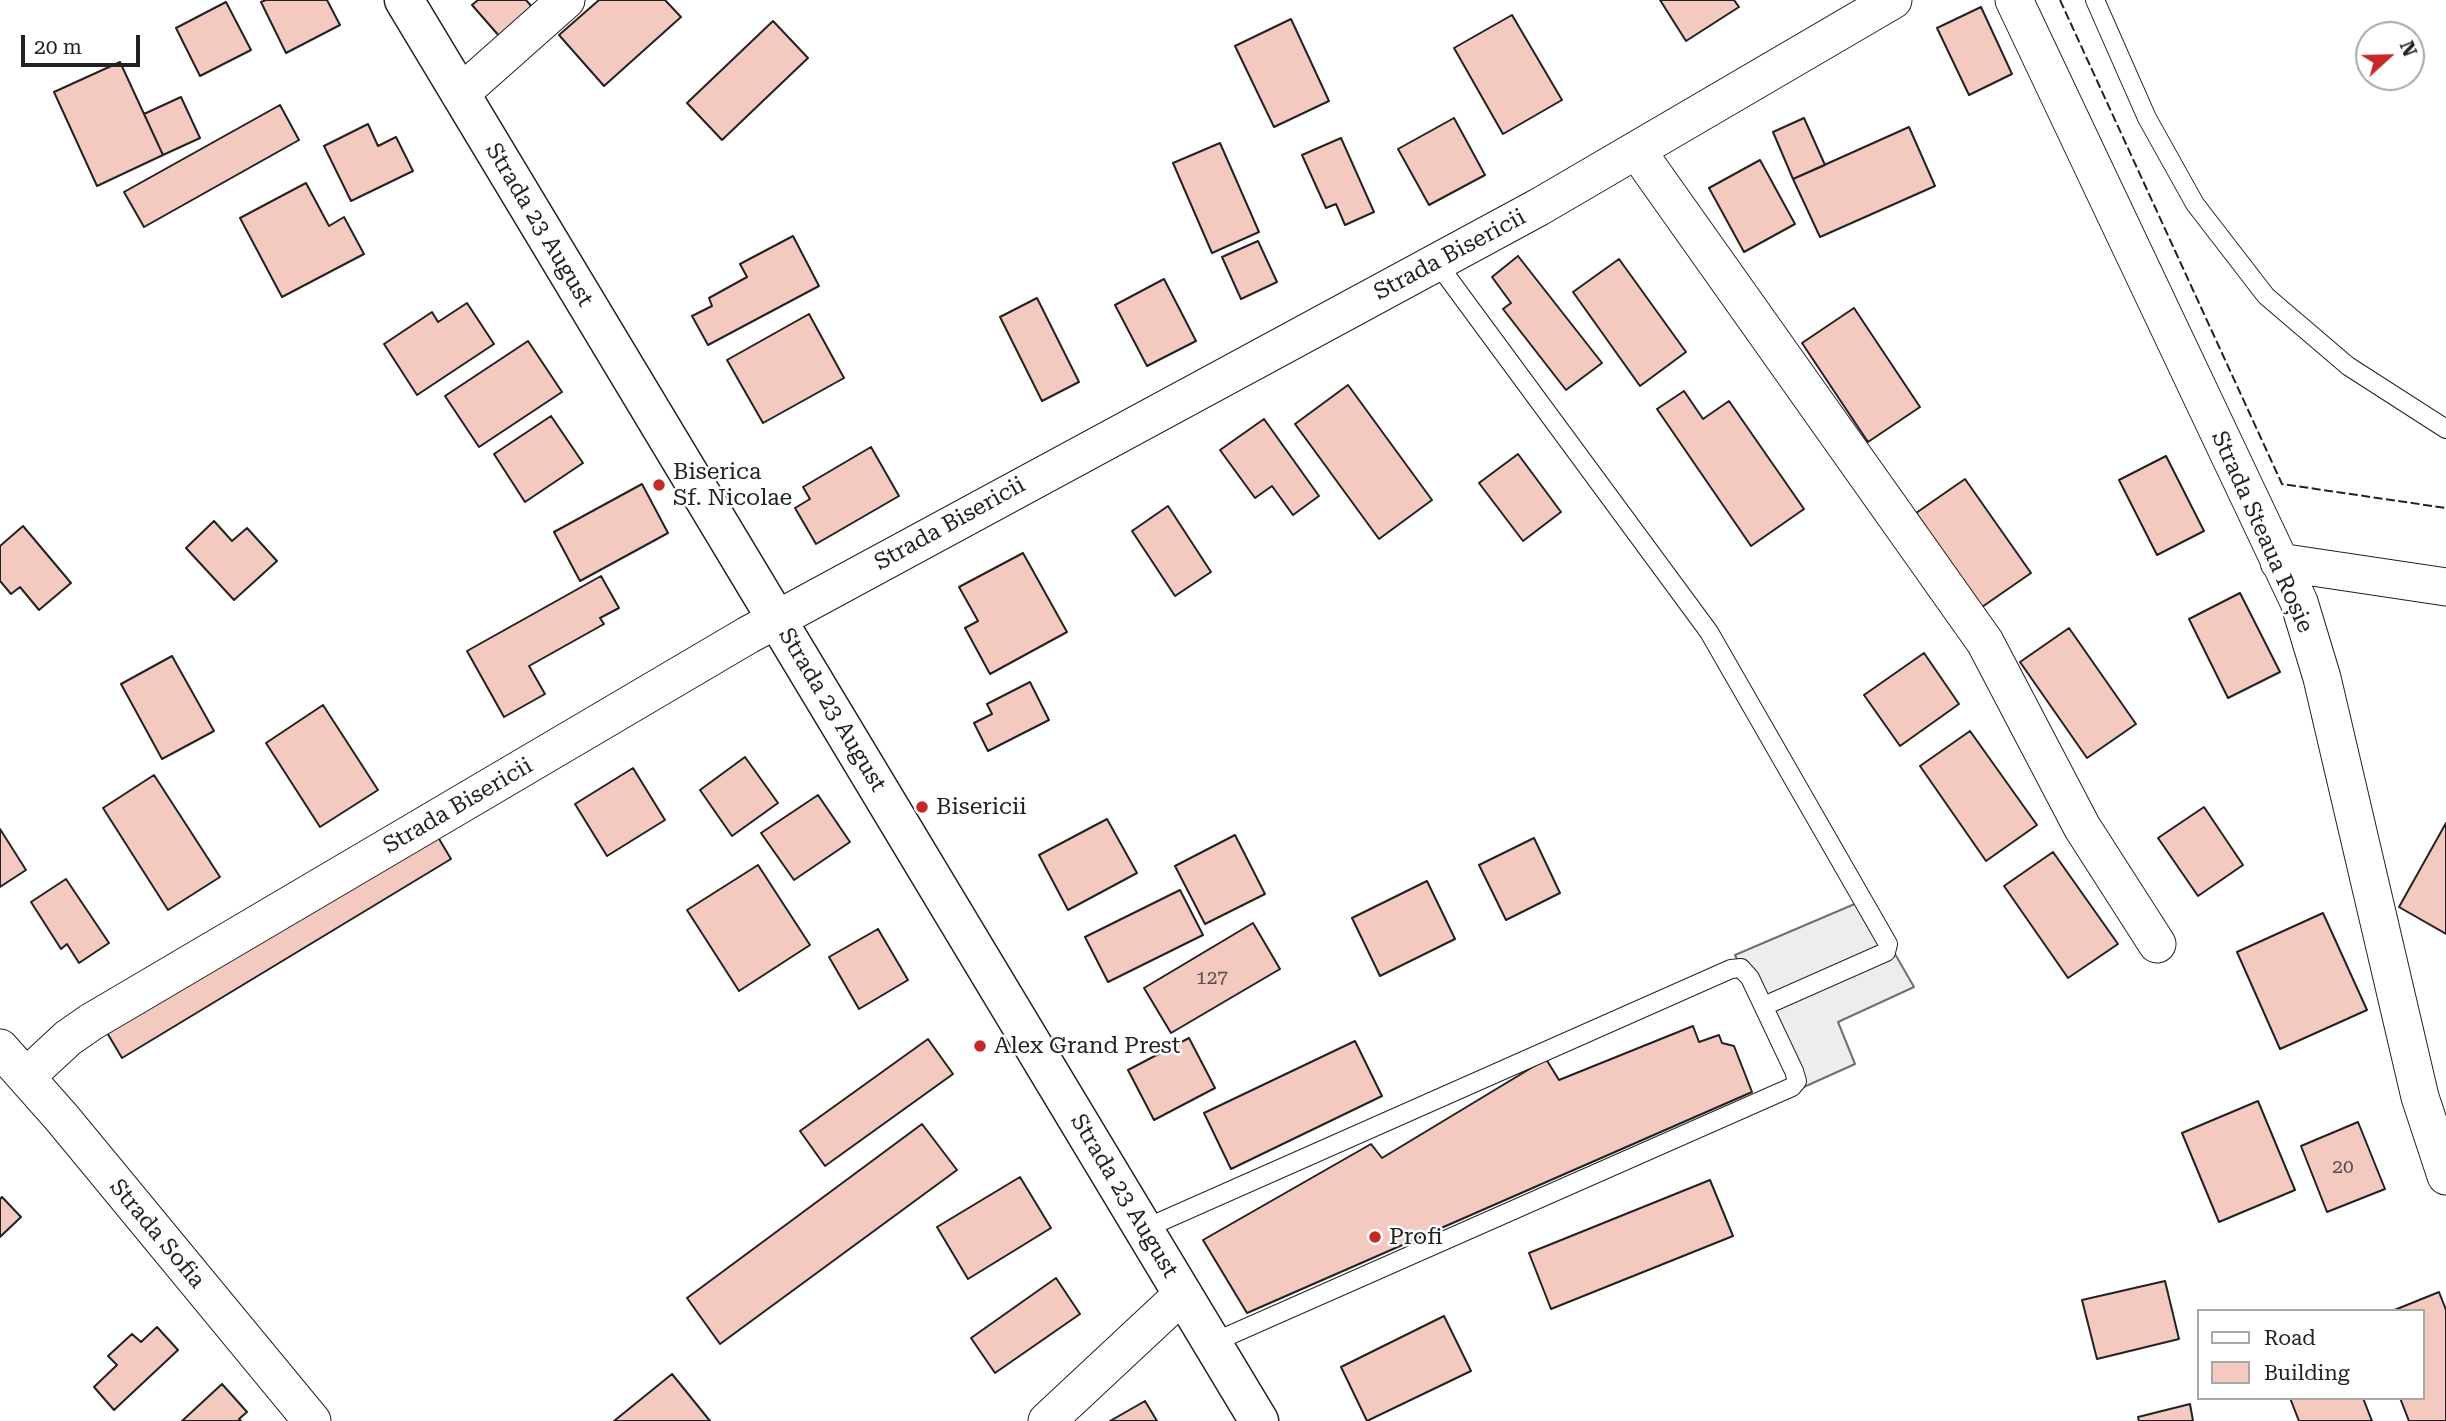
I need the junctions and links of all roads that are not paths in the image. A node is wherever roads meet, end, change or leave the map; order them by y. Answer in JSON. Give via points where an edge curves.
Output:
{"nodes":[{"id":1,"x":404,"y":0,"type":"edge"},
{"id":2,"x":566,"y":0,"type":"edge"},
{"id":3,"x":1893,"y":0,"type":"edge"},
{"id":4,"x":2014,"y":0,"type":"edge"},
{"id":5,"x":2095,"y":0,"type":"edge"},
{"id":6,"x":460,"y":93,"type":"junction"},
{"id":7,"x":1637,"y":151,"type":"junction"},
{"id":8,"x":1437,"y":263,"type":"junction"},
{"id":9,"x":2446,"y":429,"type":"edge"},
{"id":10,"x":2279,"y":562,"type":"junction"},
{"id":11,"x":2446,"y":587,"type":"edge"},
{"id":12,"x":776,"y":619,"type":"junction"},
{"id":13,"x":2157,"y":944,"type":"dead end"},
{"id":14,"x":1764,"y":1006,"type":"junction"},
{"id":15,"x":0,"y":1048,"type":"edge"},
{"id":16,"x":26,"y":1077,"type":"junction"},
{"id":17,"x":2443,"y":1151,"type":"edge"},
{"id":18,"x":1144,"y":1229,"type":"junction"},
{"id":19,"x":1183,"y":1294,"type":"junction"},
{"id":20,"x":1212,"y":1343,"type":"junction"},
{"id":21,"x":312,"y":1421,"type":"edge"},
{"id":22,"x":1047,"y":1421,"type":"edge"},
{"id":23,"x":1259,"y":1421,"type":"edge"}],
"edges":[{"from":1,"to":6,"type":"main road","name":"Strada 23 August"},
{"from":2,"to":6,"type":"street"},
{"from":3,"to":7,"type":"street","name":"Strada Bisericii"},
{"from":4,"to":10,"type":"street","name":"Strada Steaua Roșie"},
{"from":5,"to":9,"type":"lane","via":[[2147,118],[2195,204],[2266,296],[2348,366]]},
{"from":6,"to":12,"type":"main road","name":"Strada 23 August"},
{"from":7,"to":8,"type":"street","name":"Strada Bisericii"},
{"from":7,"to":13,"type":"street","via":[[1985,642],[2082,827]]},
{"from":8,"to":12,"type":"street","name":"Strada Bisericii"},
{"from":8,"to":14,"type":"lane","via":[[1709,632],[1888,944],[1885,952]]},
{"from":10,"to":11,"type":"street"},
{"from":10,"to":17,"type":"street","name":"Strada Steaua Roșie","via":[[2299,602],[2322,678],[2420,1097]]},
{"from":12,"to":16,"type":"street","name":"Strada Bisericii","via":[[91,1022]]},
{"from":12,"to":18,"type":"main road","name":"Strada 23 August"},
{"from":14,"to":18,"type":"lane","via":[[1750,978],[1741,968],[1731,969]]},
{"from":14,"to":20,"type":"lane","via":[[1794,1071],[1797,1082],[1792,1087]]},
{"from":15,"to":16,"type":"street","name":"Strada Sofia"},
{"from":16,"to":21,"type":"street","name":"Strada Sofia"},
{"from":18,"to":19,"type":"main road","name":"Strada 23 August"},
{"from":19,"to":20,"type":"main road","name":"Strada 23 August"},
{"from":19,"to":22,"type":"street"},
{"from":20,"to":23,"type":"main road","name":"Strada 23 August"}]}
